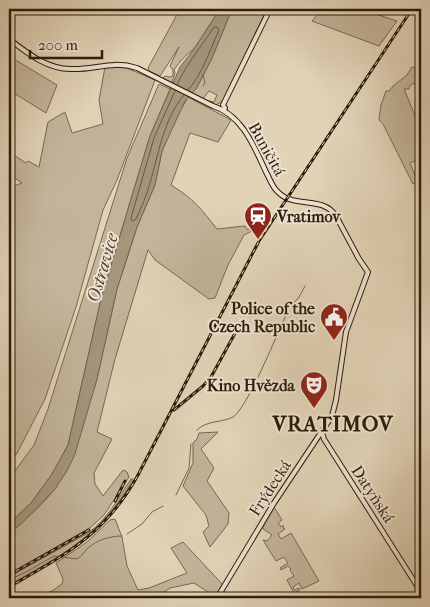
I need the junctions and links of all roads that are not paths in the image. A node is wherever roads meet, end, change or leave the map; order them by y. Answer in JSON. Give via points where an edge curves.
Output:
{"nodes":[{"id":1,"x":270,"y":9,"type":"edge"},
{"id":2,"x":9,"y":39,"type":"edge"},
{"id":3,"x":222,"y":108,"type":"junction"},
{"id":4,"x":368,"y":274,"type":"joint"},
{"id":5,"x":322,"y":433,"type":"junction"},
{"id":6,"x":421,"y":592,"type":"edge"},
{"id":7,"x":217,"y":598,"type":"edge"}],
"edges":[{"from":1,"to":3,"type":"main road"},
{"from":2,"to":3,"type":"main road","name":"Buničitá","via":[[34,57],[55,66],[71,69],[127,65]]},
{"from":3,"to":4,"type":"main road","name":"Buničitá","via":[[247,134],[278,193],[289,199],[323,205],[334,212]]},
{"from":4,"to":5,"type":"main road","name":"Frýdecká","via":[[346,332],[335,406]]},
{"from":5,"to":6,"type":"main road","name":"Datyňská"},
{"from":5,"to":7,"type":"main road","name":"Frýdecká","via":[[274,503]]}]}
